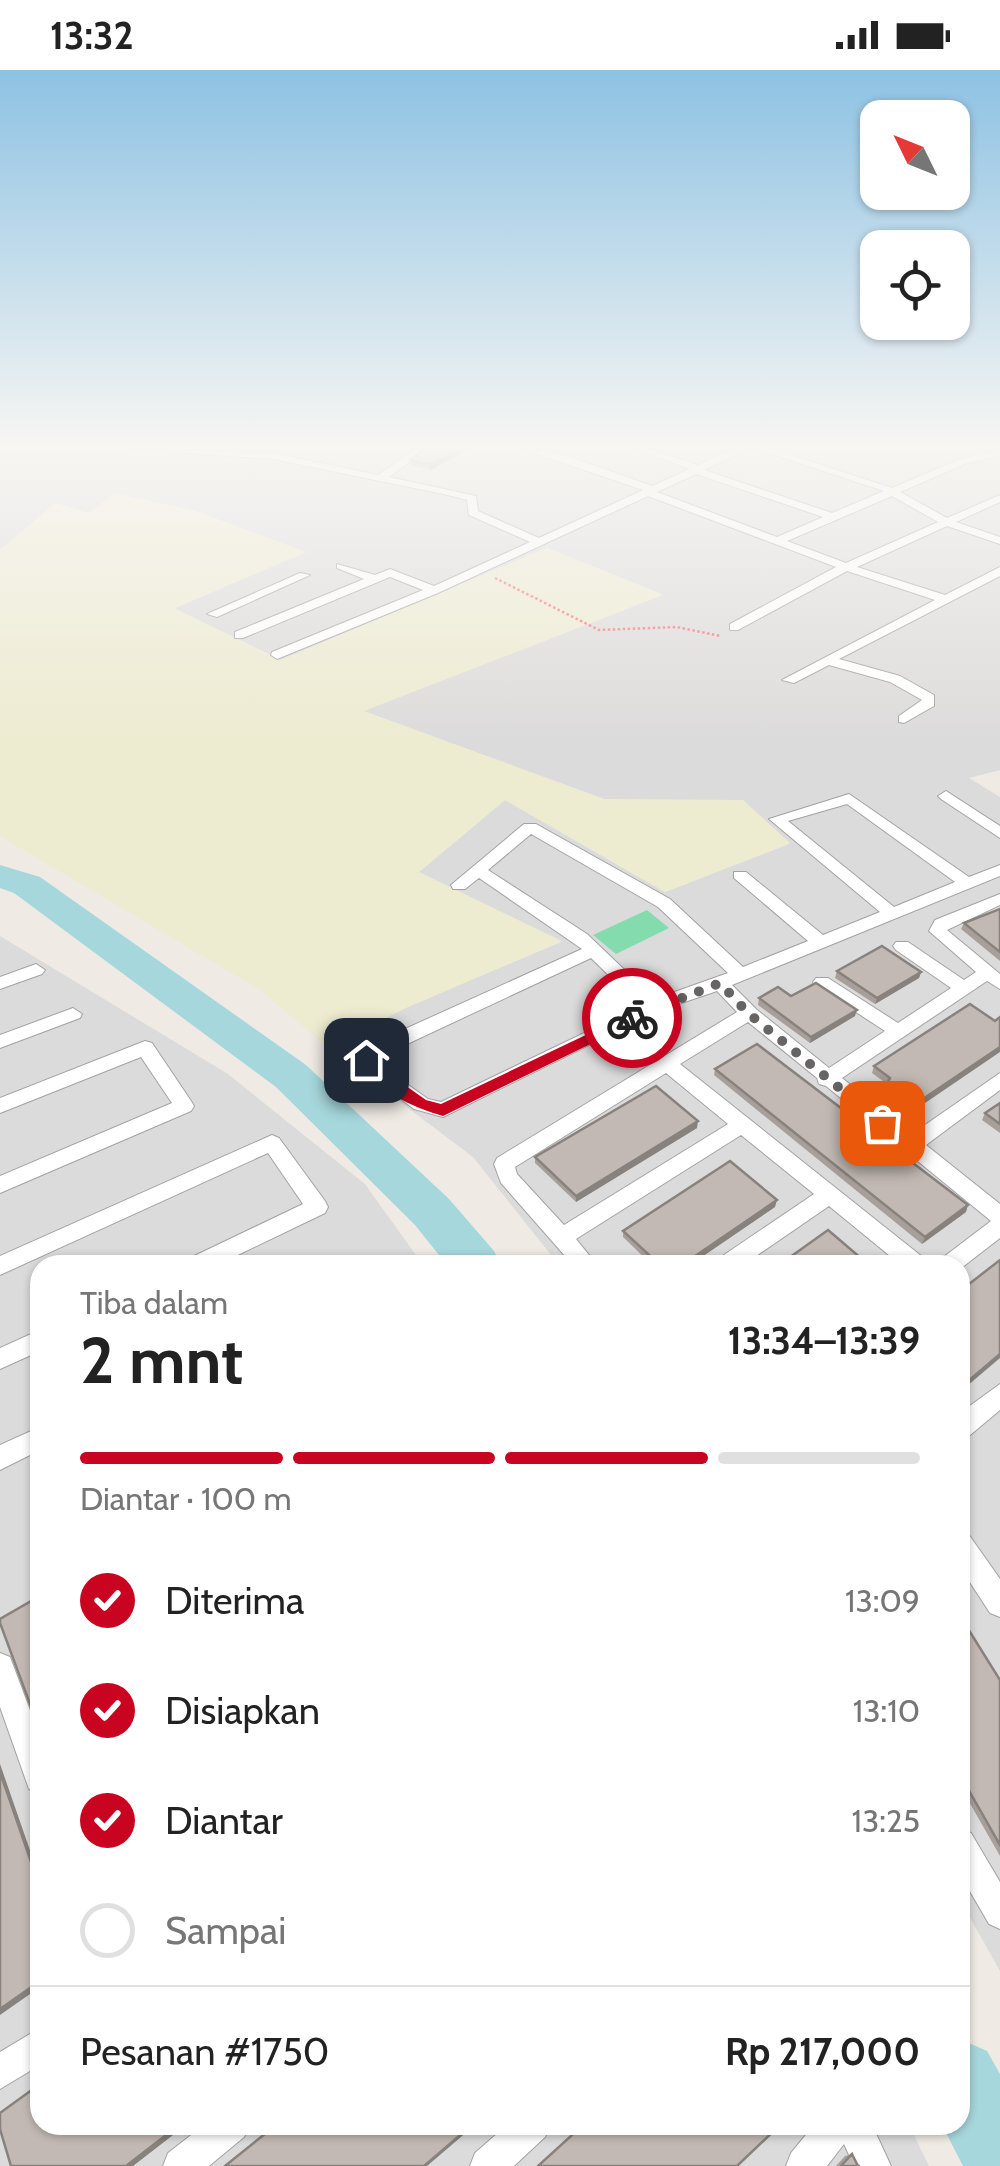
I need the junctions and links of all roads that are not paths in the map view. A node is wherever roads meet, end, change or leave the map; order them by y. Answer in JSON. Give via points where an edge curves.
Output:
{"nodes":[{"id":1,"x":529,"y":547,"type":"edge"},
{"id":2,"x":793,"y":547,"type":"edge"},
{"id":3,"x":891,"y":547,"type":"edge"},
{"id":4,"x":341,"y":566,"type":"dead end"},
{"id":5,"x":846,"y":567,"type":"junction"},
{"id":6,"x":1000,"y":571,"type":"edge"},
{"id":7,"x":374,"y":579,"type":"junction"},
{"id":8,"x":311,"y":586,"type":"junction"},
{"id":9,"x":434,"y":590,"type":"junction"},
{"id":10,"x":945,"y":599,"type":"junction"},
{"id":11,"x":213,"y":614,"type":"dead end"},
{"id":12,"x":734,"y":627,"type":"road end"},
{"id":13,"x":239,"y":636,"type":"dead end"},
{"id":14,"x":277,"y":655,"type":"dead end"},
{"id":15,"x":826,"y":660,"type":"junction"},
{"id":16,"x":789,"y":680,"type":"dead end"},
{"id":17,"x":904,"y":719,"type":"dead end"},
{"id":18,"x":946,"y":796,"type":"dead end"},
{"id":19,"x":1000,"y":832,"type":"edge"},
{"id":20,"x":478,"y":870,"type":"junction"},
{"id":21,"x":1000,"y":870,"type":"edge"},
{"id":22,"x":740,"y":875,"type":"dead end"},
{"id":23,"x":967,"y":883,"type":"junction"},
{"id":24,"x":459,"y":885,"type":"dead end"},
{"id":25,"x":1000,"y":899,"type":"edge"},
{"id":26,"x":891,"y":912,"type":"junction"},
{"id":27,"x":819,"y":941,"type":"junction"},
{"id":28,"x":902,"y":946,"type":"dead end"},
{"id":29,"x":594,"y":950,"type":"junction"},
{"id":30,"x":0,"y":963,"type":"edge"},
{"id":31,"x":739,"y":974,"type":"junction"},
{"id":32,"x":18,"y":976,"type":"edge"},
{"id":33,"x":994,"y":978,"type":"edge"},
{"id":34,"x":822,"y":982,"type":"edge"},
{"id":35,"x":720,"y":983,"type":"junction"},
{"id":36,"x":964,"y":988,"type":"junction"},
{"id":37,"x":652,"y":1007,"type":"junction"},
{"id":38,"x":748,"y":1013,"type":"junction"},
{"id":39,"x":74,"y":1014,"type":"dead end"},
{"id":40,"x":896,"y":1030,"type":"junction"},
{"id":41,"x":0,"y":1042,"type":"edge"},
{"id":42,"x":666,"y":1064,"type":"junction"},
{"id":43,"x":826,"y":1079,"type":"junction"},
{"id":44,"x":1000,"y":1080,"type":"edge"},
{"id":45,"x":0,"y":1106,"type":"edge"},
{"id":46,"x":744,"y":1122,"type":"junction"},
{"id":47,"x":911,"y":1144,"type":"junction"},
{"id":48,"x":0,"y":1185,"type":"edge"},
{"id":49,"x":831,"y":1194,"type":"junction"},
{"id":50,"x":1000,"y":1216,"type":"edge"},
{"id":51,"x":1000,"y":1226,"type":"edge"},
{"id":52,"x":562,"y":1236,"type":"junction"},
{"id":53,"x":217,"y":1255,"type":"edge"},
{"id":54,"x":578,"y":1255,"type":"edge"},
{"id":55,"x":741,"y":1255,"type":"edge"},
{"id":56,"x":906,"y":1255,"type":"edge"},
{"id":57,"x":963,"y":1255,"type":"edge"},
{"id":58,"x":0,"y":1266,"type":"edge"},
{"id":59,"x":30,"y":1345,"type":"edge"},
{"id":60,"x":0,"y":1359,"type":"edge"},
{"id":61,"x":1000,"y":1395,"type":"edge"},
{"id":62,"x":970,"y":1420,"type":"edge"},
{"id":63,"x":30,"y":1443,"type":"edge"},
{"id":64,"x":0,"y":1458,"type":"edge"},
{"id":65,"x":970,"y":1559,"type":"edge"},
{"id":66,"x":1000,"y":1603,"type":"edge"},
{"id":67,"x":0,"y":1668,"type":"edge"},
{"id":68,"x":30,"y":1750,"type":"edge"},
{"id":69,"x":970,"y":1861,"type":"edge"},
{"id":70,"x":1000,"y":1913,"type":"edge"},
{"id":71,"x":30,"y":2051,"type":"edge"},
{"id":72,"x":0,"y":2072,"type":"edge"},
{"id":73,"x":220,"y":2135,"type":"edge"},
{"id":74,"x":522,"y":2135,"type":"edge"},
{"id":75,"x":829,"y":2135,"type":"edge"},
{"id":76,"x":858,"y":2135,"type":"edge"},
{"id":77,"x":181,"y":2166,"type":"edge"},
{"id":78,"x":488,"y":2166,"type":"edge"},
{"id":79,"x":804,"y":2166,"type":"edge"},
{"id":80,"x":873,"y":2166,"type":"edge"}],
"edges":[{"from":1,"to":9,"type":"street"},
{"from":2,"to":5,"type":"street"},
{"from":3,"to":5,"type":"street"},
{"from":4,"to":7,"type":"street"},
{"from":5,"to":10,"type":"street"},
{"from":5,"to":12,"type":"street"},
{"from":6,"to":10,"type":"street"},
{"from":7,"to":8,"type":"street"},
{"from":7,"to":9,"type":"street","via":[[390,573]]},
{"from":8,"to":11,"type":"street"},
{"from":8,"to":13,"type":"street"},
{"from":9,"to":14,"type":"street"},
{"from":10,"to":15,"type":"street"},
{"from":15,"to":16,"type":"street"},
{"from":15,"to":17,"type":"street","via":[[895,680],[929,698]]},
{"from":18,"to":19,"type":"street"},
{"from":20,"to":24,"type":"street"},
{"from":20,"to":29,"type":"street"},
{"from":20,"to":31,"type":"street","via":[[530,826],[664,903]]},
{"from":21,"to":23,"type":"street"},
{"from":22,"to":27,"type":"street"},
{"from":23,"to":26,"type":"street"},
{"from":23,"to":26,"type":"street","via":[[849,799],[777,819]]},
{"from":25,"to":33,"type":"street","via":[[938,930]]},
{"from":26,"to":27,"type":"street"},
{"from":27,"to":31,"type":"street"},
{"from":28,"to":36,"type":"street"},
{"from":29,"to":37,"type":"street"},
{"from":29,"to":37,"type":"street","via":[[381,1048],[366,1060],[370,1068],[427,1108],[443,1110]]},
{"from":30,"to":32,"type":"street"},
{"from":31,"to":35,"type":"street"},
{"from":33,"to":36,"type":"street"},
{"from":34,"to":40,"type":"street"},
{"from":35,"to":37,"type":"street"},
{"from":35,"to":38,"type":"street"},
{"from":36,"to":40,"type":"street"},
{"from":38,"to":42,"type":"street"},
{"from":38,"to":43,"type":"street"},
{"from":39,"to":41,"type":"street"},
{"from":40,"to":43,"type":"street"},
{"from":42,"to":46,"type":"street"},
{"from":42,"to":52,"type":"street","via":[[504,1164],[508,1177]]},
{"from":43,"to":47,"type":"street"},
{"from":44,"to":47,"type":"street"},
{"from":45,"to":48,"type":"street","via":[[145,1048],[184,1106]]},
{"from":46,"to":49,"type":"street"},
{"from":46,"to":52,"type":"street"},
{"from":47,"to":50,"type":"street"},
{"from":49,"to":55,"type":"street"},
{"from":49,"to":56,"type":"street"},
{"from":51,"to":57,"type":"street"},
{"from":52,"to":54,"type":"street"},
{"from":53,"to":58,"type":"street","via":[[317,1207],[272,1144]]},
{"from":59,"to":60,"type":"street"},
{"from":61,"to":62,"type":"street"},
{"from":63,"to":64,"type":"street"},
{"from":65,"to":66,"type":"street"},
{"from":67,"to":68,"type":"street"},
{"from":69,"to":70,"type":"street"},
{"from":71,"to":72,"type":"street"},
{"from":73,"to":77,"type":"street"},
{"from":74,"to":78,"type":"street"},
{"from":75,"to":79,"type":"street"},
{"from":76,"to":80,"type":"street"}]}
